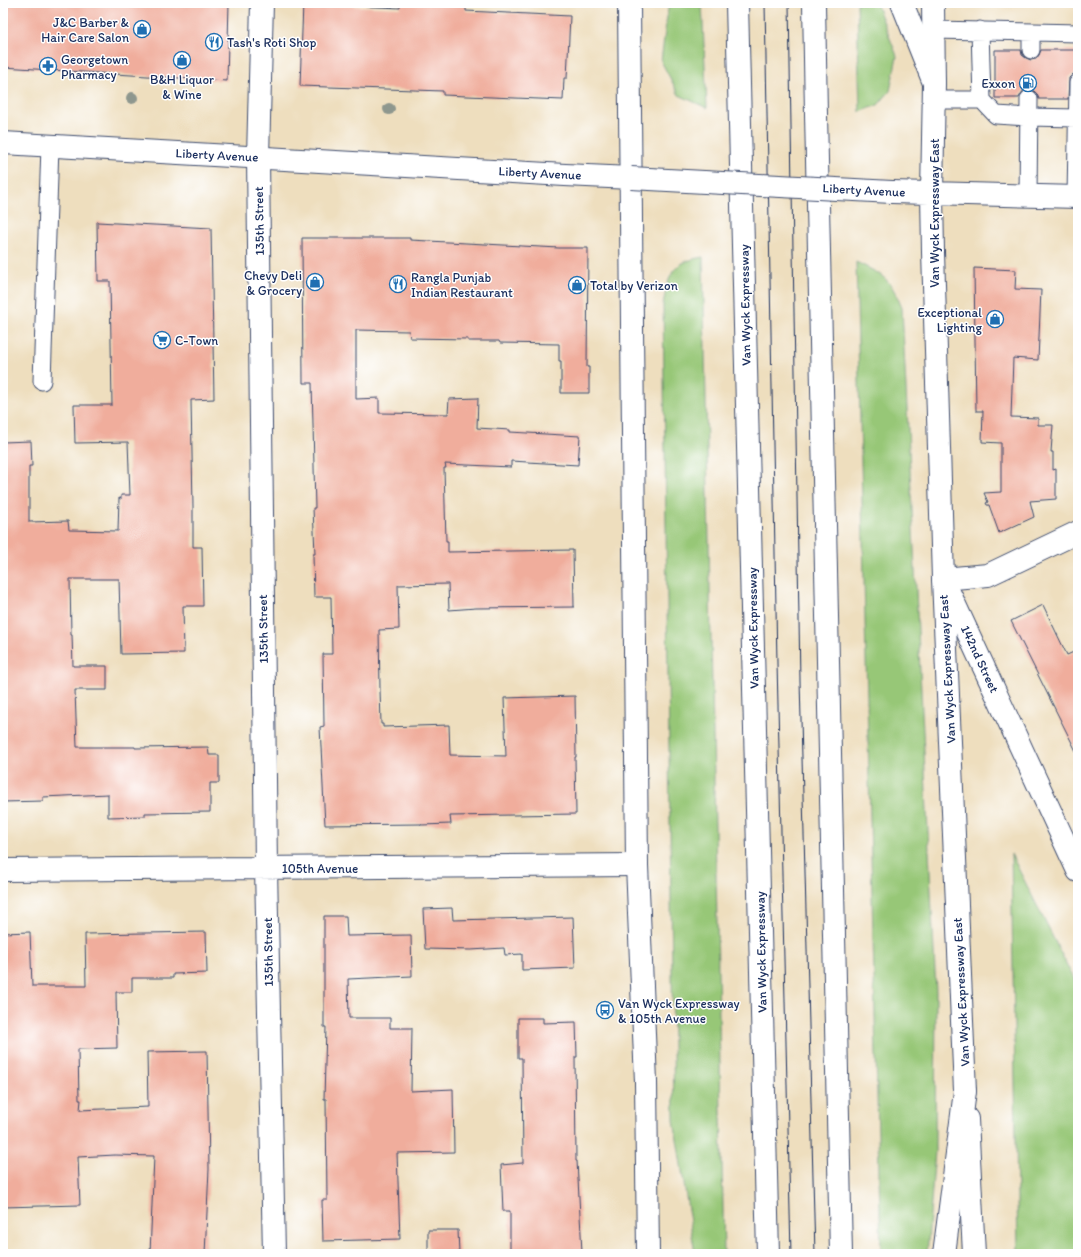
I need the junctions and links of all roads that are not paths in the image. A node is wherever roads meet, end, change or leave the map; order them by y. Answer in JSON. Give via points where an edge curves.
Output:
{"nodes":[{"id":1,"x":262,"y":3,"type":"edge"},
{"id":2,"x":630,"y":3,"type":"edge"},
{"id":3,"x":737,"y":3,"type":"edge"},
{"id":4,"x":814,"y":3,"type":"edge"},
{"id":5,"x":902,"y":3,"type":"edge"},
{"id":6,"x":933,"y":3,"type":"edge"},
{"id":7,"x":933,"y":30,"type":"junction"},
{"id":8,"x":980,"y":30,"type":"junction"},
{"id":9,"x":1031,"y":32,"type":"junction"},
{"id":10,"x":1078,"y":33,"type":"edge"},
{"id":11,"x":1031,"y":50,"type":"dead end"},
{"id":12,"x":1078,"y":83,"type":"edge"},
{"id":13,"x":934,"y":92,"type":"junction"},
{"id":14,"x":1029,"y":98,"type":"dead end"},
{"id":15,"x":982,"y":100,"type":"junction"},
{"id":16,"x":1029,"y":117,"type":"junction"},
{"id":17,"x":1076,"y":118,"type":"junction"},
{"id":18,"x":3,"y":143,"type":"edge"},
{"id":19,"x":50,"y":146,"type":"junction"},
{"id":20,"x":258,"y":157,"type":"junction"},
{"id":21,"x":631,"y":178,"type":"junction"},
{"id":22,"x":932,"y":194,"type":"junction"},
{"id":23,"x":1028,"y":196,"type":"junction"},
{"id":24,"x":1077,"y":197,"type":"edge"},
{"id":25,"x":42,"y":380,"type":"dead end"},
{"id":26,"x":1078,"y":532,"type":"edge"},
{"id":27,"x":943,"y":579,"type":"junction"},
{"id":28,"x":637,"y":865,"type":"junction"},
{"id":29,"x":266,"y":868,"type":"junction"},
{"id":30,"x":3,"y":870,"type":"edge"},
{"id":31,"x":1078,"y":871,"type":"edge"},
{"id":32,"x":965,"y":1091,"type":"junction"},
{"id":33,"x":274,"y":1254,"type":"edge"},
{"id":34,"x":648,"y":1254,"type":"edge"},
{"id":35,"x":768,"y":1254,"type":"edge"},
{"id":36,"x":841,"y":1254,"type":"edge"},
{"id":37,"x":944,"y":1254,"type":"edge"},
{"id":38,"x":974,"y":1254,"type":"edge"}],
"edges":[{"from":1,"to":20,"type":"main road","name":"135th Street"},
{"from":2,"to":21,"type":"main road"},
{"from":3,"to":35,"type":"main road","name":"Van Wyck Expressway"},
{"from":4,"to":36,"type":"main road"},
{"from":5,"to":13,"type":"main road"},
{"from":6,"to":7,"type":"main road"},
{"from":7,"to":8,"type":"lane"},
{"from":7,"to":13,"type":"main road"},
{"from":8,"to":9,"type":"lane"},
{"from":8,"to":15,"type":"lane"},
{"from":9,"to":10,"type":"lane"},
{"from":9,"to":11,"type":"lane"},
{"from":12,"to":17,"type":"lane"},
{"from":13,"to":15,"type":"lane"},
{"from":13,"to":22,"type":"main road","name":"Van Wyck Expressway East"},
{"from":14,"to":16,"type":"lane"},
{"from":15,"to":16,"type":"lane","via":[[996,115]]},
{"from":16,"to":17,"type":"lane"},
{"from":16,"to":23,"type":"lane"},
{"from":17,"to":24,"type":"lane"},
{"from":18,"to":19,"type":"main road","name":"Liberty Avenue"},
{"from":19,"to":20,"type":"main road","name":"Liberty Avenue"},
{"from":19,"to":25,"type":"lane"},
{"from":20,"to":21,"type":"main road","name":"Liberty Avenue"},
{"from":20,"to":29,"type":"main road","name":"135th Street"},
{"from":21,"to":22,"type":"main road","name":"Liberty Avenue","bridge":true},
{"from":21,"to":28,"type":"main road"},
{"from":22,"to":23,"type":"main road","name":"Liberty Avenue"},
{"from":22,"to":27,"type":"main road","name":"Van Wyck Expressway East"},
{"from":23,"to":24,"type":"main road","name":"Liberty Avenue"},
{"from":26,"to":27,"type":"main road","via":[[988,575]]},
{"from":27,"to":31,"type":"main road","name":"142nd Street"},
{"from":27,"to":32,"type":"main road","name":"Van Wyck Expressway East"},
{"from":28,"to":29,"type":"main road","name":"105th Avenue"},
{"from":28,"to":34,"type":"main road","via":[[646,1082]]},
{"from":29,"to":30,"type":"main road","name":"105th Avenue"},
{"from":29,"to":33,"type":"main road","name":"135th Street"},
{"from":32,"to":37,"type":"main road"},
{"from":32,"to":38,"type":"main road","name":"Van Wyck Expressway East"}]}
